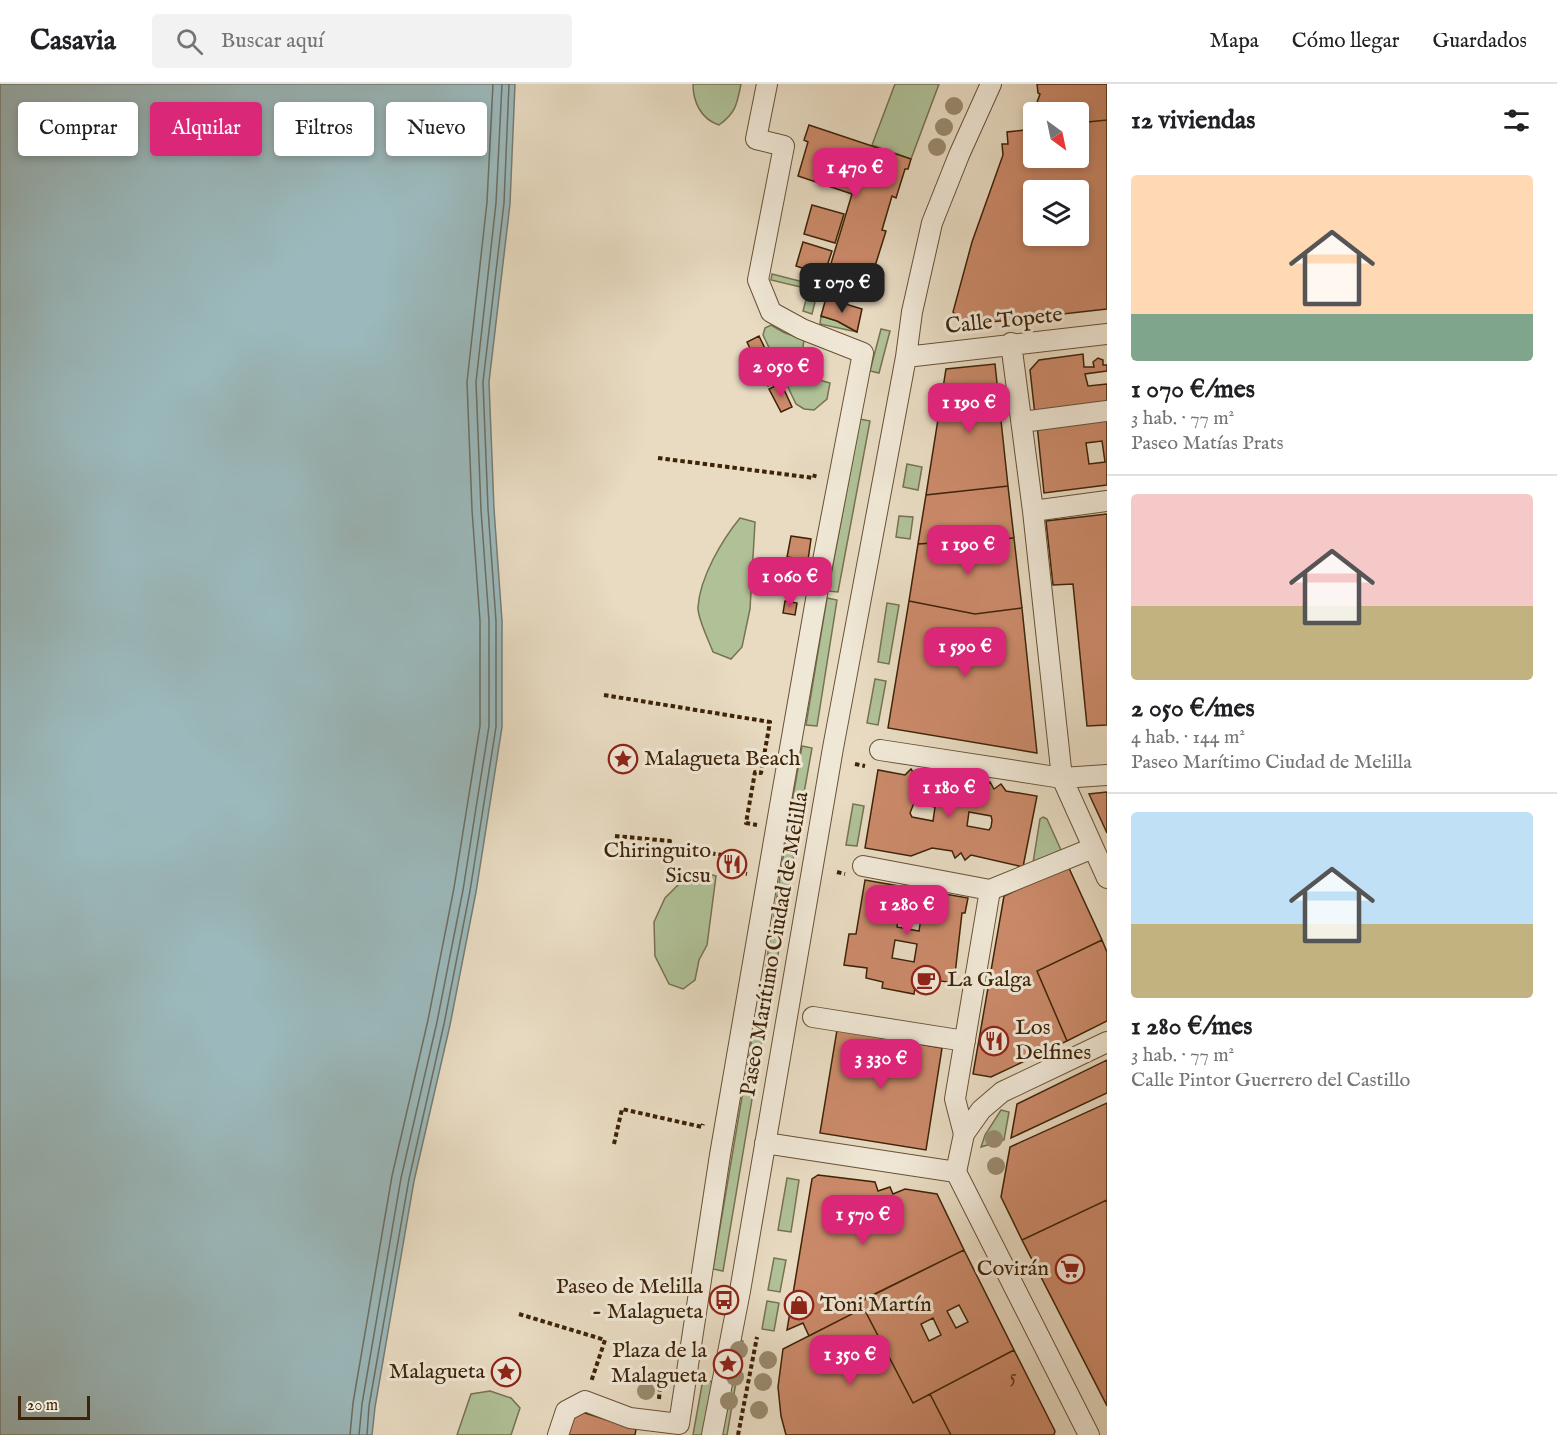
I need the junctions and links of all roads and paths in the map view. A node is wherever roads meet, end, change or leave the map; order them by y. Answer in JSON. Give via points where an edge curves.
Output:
{"nodes":[{"id":1,"x":767,"y":84,"type":"edge"},
{"id":2,"x":991,"y":84,"type":"edge"},
{"id":3,"x":1107,"y":334,"type":"edge"},
{"id":4,"x":1011,"y":344,"type":"junction"},
{"id":5,"x":906,"y":357,"type":"junction"},
{"id":6,"x":1107,"y":411,"type":"edge"},
{"id":7,"x":1022,"y":422,"type":"junction"},
{"id":8,"x":658,"y":458,"type":"dead end"},
{"id":9,"x":817,"y":468,"type":"dead end"},
{"id":10,"x":1107,"y":501,"type":"edge"},
{"id":11,"x":1032,"y":511,"type":"junction"},
{"id":12,"x":604,"y":695,"type":"dead end"},
{"id":13,"x":880,"y":750,"type":"dead end"},
{"id":14,"x":1107,"y":775,"type":"edge"},
{"id":15,"x":1062,"y":778,"type":"junction"},
{"id":16,"x":749,"y":807,"type":"junction"},
{"id":17,"x":757,"y":808,"type":"dead end"},
{"id":18,"x":763,"y":826,"type":"dead end"},
{"id":19,"x":615,"y":836,"type":"dead end"},
{"id":20,"x":1093,"y":848,"type":"junction"},
{"id":21,"x":863,"y":866,"type":"dead end"},
{"id":22,"x":755,"y":876,"type":"dead end"},
{"id":23,"x":1107,"y":878,"type":"edge"},
{"id":24,"x":990,"y":890,"type":"junction"},
{"id":25,"x":813,"y":1017,"type":"dead end"},
{"id":26,"x":965,"y":1041,"type":"junction"},
{"id":27,"x":1107,"y":1042,"type":"edge"},
{"id":28,"x":704,"y":1117,"type":"dead end"},
{"id":29,"x":964,"y":1134,"type":"junction"},
{"id":30,"x":765,"y":1143,"type":"junction"},
{"id":31,"x":614,"y":1144,"type":"dead end"},
{"id":32,"x":956,"y":1172,"type":"junction"},
{"id":33,"x":519,"y":1314,"type":"dead end"},
{"id":34,"x":757,"y":1337,"type":"dead end"},
{"id":35,"x":589,"y":1387,"type":"dead end"},
{"id":36,"x":660,"y":1388,"type":"dead end"},
{"id":37,"x":659,"y":1399,"type":"dead end"},
{"id":38,"x":712,"y":1434,"type":"edge"},
{"id":39,"x":558,"y":1435,"type":"edge"},
{"id":40,"x":738,"y":1435,"type":"edge"},
{"id":41,"x":1089,"y":1435,"type":"edge"}],
"edges":[{"from":1,"to":39,"type":"street","name":"Paseo Marítimo Ciudad de Melilla","via":[[756,139],[784,146],[758,280],[771,312],[863,353],[821,571],[720,1155],[679,1424],[630,1418],[585,1401],[566,1411]]},
{"from":2,"to":5,"type":"street","name":"Paseo Marítimo Ciudad de Melilla","via":[[932,223]]},
{"from":3,"to":4,"type":"street","name":"Calle Topete"},
{"from":4,"to":5,"type":"street","name":"Calle Topete"},
{"from":4,"to":7,"type":"street"},
{"from":5,"to":30,"type":"street","name":"Paseo Marítimo Ciudad de Melilla"},
{"from":6,"to":7,"type":"street"},
{"from":7,"to":11,"type":"street"},
{"from":8,"to":9,"type":"path","via":[[814,478]]},
{"from":10,"to":11,"type":"street"},
{"from":11,"to":15,"type":"street"},
{"from":12,"to":16,"type":"path","via":[[770,722],[761,773],[754,772]]},
{"from":13,"to":15,"type":"street"},
{"from":14,"to":15,"type":"street"},
{"from":15,"to":20,"type":"street"},
{"from":16,"to":17,"type":"path"},
{"from":16,"to":18,"type":"path","via":[[746,823]]},
{"from":19,"to":22,"type":"path","via":[[670,841],[669,847],[743,858],[741,873]]},
{"from":20,"to":23,"type":"street"},
{"from":20,"to":24,"type":"street"},
{"from":21,"to":24,"type":"street"},
{"from":24,"to":26,"type":"street"},
{"from":25,"to":26,"type":"street"},
{"from":26,"to":29,"type":"street","via":[[955,1099]]},
{"from":27,"to":29,"type":"street","via":[[1002,1092],[981,1110]]},
{"from":28,"to":31,"type":"path","via":[[702,1127],[622,1108]]},
{"from":29,"to":32,"type":"street"},
{"from":30,"to":32,"type":"street"},
{"from":30,"to":38,"type":"street","name":"Paseo Marítimo Ciudad de Melilla"},
{"from":32,"to":41,"type":"street"},
{"from":33,"to":35,"type":"path","via":[[605,1340]]},
{"from":34,"to":40,"type":"path"},
{"from":36,"to":37,"type":"path"}]}
